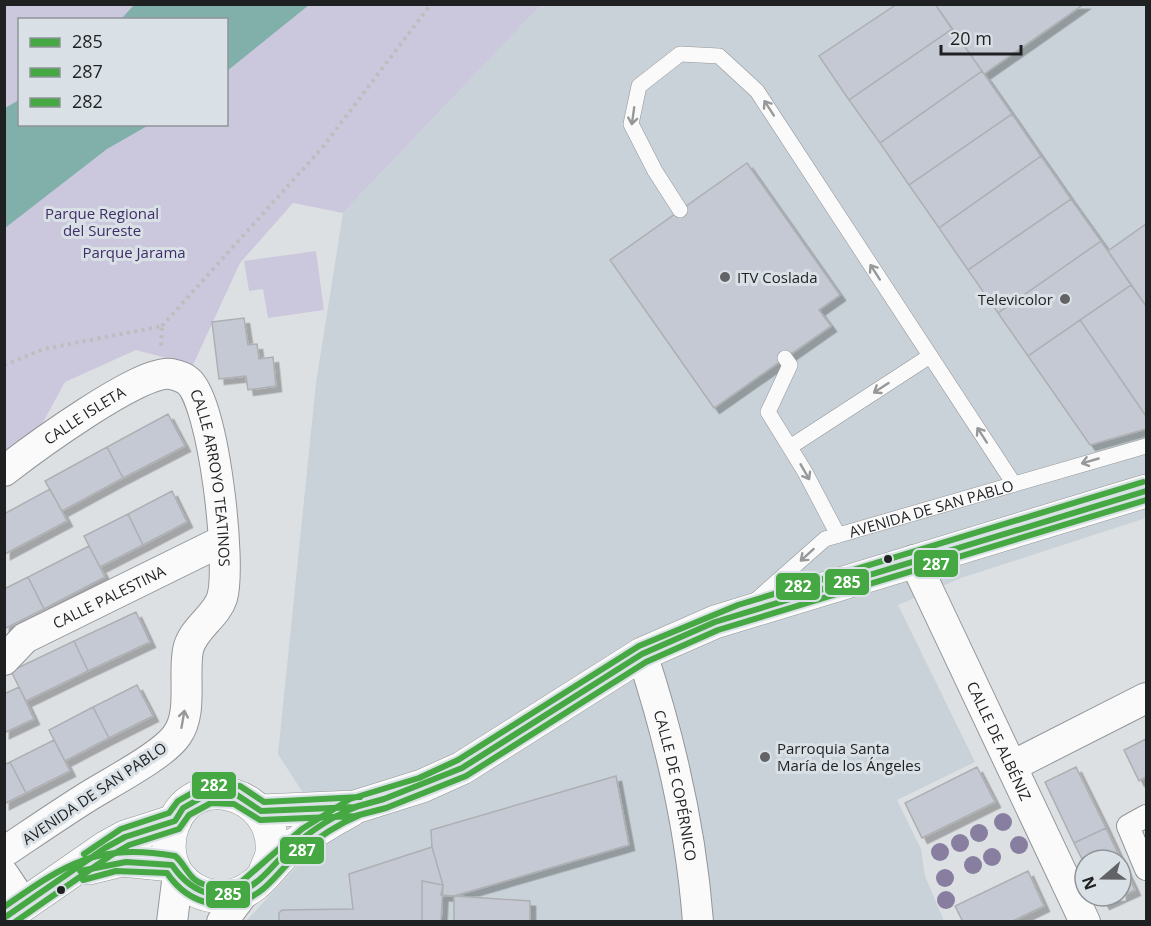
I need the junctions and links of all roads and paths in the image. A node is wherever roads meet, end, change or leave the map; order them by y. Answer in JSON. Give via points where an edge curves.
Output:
{"nodes":[{"id":1,"x":430,"y":4,"type":"edge"},
{"id":2,"x":680,"y":210,"type":"dead end"},
{"id":3,"x":162,"y":326,"type":"junction"},
{"id":4,"x":930,"y":356,"type":"junction"},
{"id":5,"x":785,"y":358,"type":"dead end"},
{"id":6,"x":4,"y":365,"type":"edge"},
{"id":7,"x":170,"y":373,"type":"joint"},
{"id":8,"x":131,"y":387,"type":"junction"},
{"id":9,"x":1146,"y":446,"type":"edge"},
{"id":10,"x":790,"y":447,"type":"junction"},
{"id":11,"x":4,"y":471,"type":"edge"},
{"id":12,"x":1014,"y":484,"type":"junction"},
{"id":13,"x":1146,"y":491,"type":"edge"},
{"id":14,"x":838,"y":535,"type":"junction"},
{"id":15,"x":222,"y":541,"type":"junction"},
{"id":16,"x":914,"y":560,"type":"junction"},
{"id":17,"x":222,"y":599,"type":"joint"},
{"id":18,"x":741,"y":614,"type":"junction"},
{"id":19,"x":642,"y":654,"type":"junction"},
{"id":20,"x":4,"y":660,"type":"edge"},
{"id":21,"x":1146,"y":698,"type":"edge"},
{"id":22,"x":1012,"y":766,"type":"junction"},
{"id":23,"x":355,"y":807,"type":"junction"},
{"id":24,"x":261,"y":812,"type":"junction"},
{"id":25,"x":1146,"y":816,"type":"edge"},
{"id":26,"x":175,"y":820,"type":"junction"},
{"id":27,"x":4,"y":852,"type":"edge"},
{"id":28,"x":1146,"y":869,"type":"edge"},
{"id":29,"x":175,"y":870,"type":"junction"},
{"id":30,"x":71,"y":874,"type":"junction"},
{"id":31,"x":4,"y":875,"type":"edge"},
{"id":32,"x":255,"y":882,"type":"junction"},
{"id":33,"x":14,"y":911,"type":"edge"},
{"id":34,"x":172,"y":921,"type":"edge"},
{"id":35,"x":222,"y":921,"type":"edge"},
{"id":36,"x":698,"y":921,"type":"edge"},
{"id":37,"x":1085,"y":921,"type":"edge"}],
"edges":[{"from":1,"to":3,"type":"path","via":[[322,148]]},
{"from":4,"to":2,"type":"lane","one_way":true,"via":[[757,91],[719,56],[680,54],[639,86],[631,124]]},
{"from":3,"to":6,"type":"path","via":[[44,349]]},
{"from":3,"to":8,"type":"path","via":[[163,346]]},
{"from":4,"to":10,"type":"lane","one_way":true},
{"from":12,"to":4,"type":"lane","one_way":true},
{"from":5,"to":10,"type":"lane","via":[[790,365],[768,412]]},
{"from":7,"to":8,"type":"street","name":"CALLE ISLETA"},
{"from":7,"to":15,"type":"street","name":"CALLE ARROYO TEATINOS","via":[[189,381],[201,403],[217,465]]},
{"from":8,"to":11,"type":"street","name":"CALLE ISLETA","via":[[39,443]]},
{"from":9,"to":12,"type":"lane","name":"AVENIDA DE SAN PABLO","one_way":true},
{"from":10,"to":14,"type":"lane","one_way":true},
{"from":12,"to":14,"type":"lane","name":"AVENIDA DE SAN PABLO"},
{"from":13,"to":16,"type":"street","name":"AVENIDA DE SAN PABLO"},
{"from":14,"to":18,"type":"lane","name":"AVENIDA DE SAN PABLO","one_way":true,"via":[[825,539]]},
{"from":15,"to":17,"type":"street","name":"CALLE ARROYO TEATINOS"},
{"from":15,"to":20,"type":"street","name":"CALLE PALESTINA","via":[[25,638]]},
{"from":16,"to":18,"type":"street","name":"AVENIDA DE SAN PABLO"},
{"from":16,"to":22,"type":"street","name":"CALLE DE ALBÉNIZ"},
{"from":27,"to":17,"type":"street","name":"AVENIDA DE SAN PABLO","one_way":true,"via":[[176,738],[183,726],[188,649],[196,631]]},
{"from":18,"to":19,"type":"street","name":"AVENIDA DE SAN PABLO"},
{"from":19,"to":23,"type":"street","name":"AVENIDA DE SAN PABLO","via":[[462,768],[422,786]]},
{"from":19,"to":36,"type":"street","name":"CALLE DE COPÉRNICO","via":[[666,725],[687,819]]},
{"from":21,"to":22,"type":"street"},
{"from":22,"to":37,"type":"street","name":"CALLE DE ALBÉNIZ"},
{"from":23,"to":24,"type":"street"},
{"from":23,"to":32,"type":"street","via":[[306,836]]},
{"from":24,"to":26,"type":"street","via":[[243,798],[222,793],[194,800]]},
{"from":24,"to":32,"type":"street","via":[[271,831],[272,852]]},
{"from":25,"to":28,"type":"street","via":[[1128,826]]},
{"from":26,"to":29,"type":"street","via":[[169,843]]},
{"from":26,"to":30,"type":"street","via":[[125,837]]},
{"from":29,"to":30,"type":"street","via":[[122,860]]},
{"from":29,"to":32,"type":"street","via":[[188,886],[201,893],[230,896]]},
{"from":29,"to":34,"type":"street"},
{"from":30,"to":33,"type":"street"},
{"from":31,"to":33,"type":"street"},
{"from":32,"to":35,"type":"street"}]}
